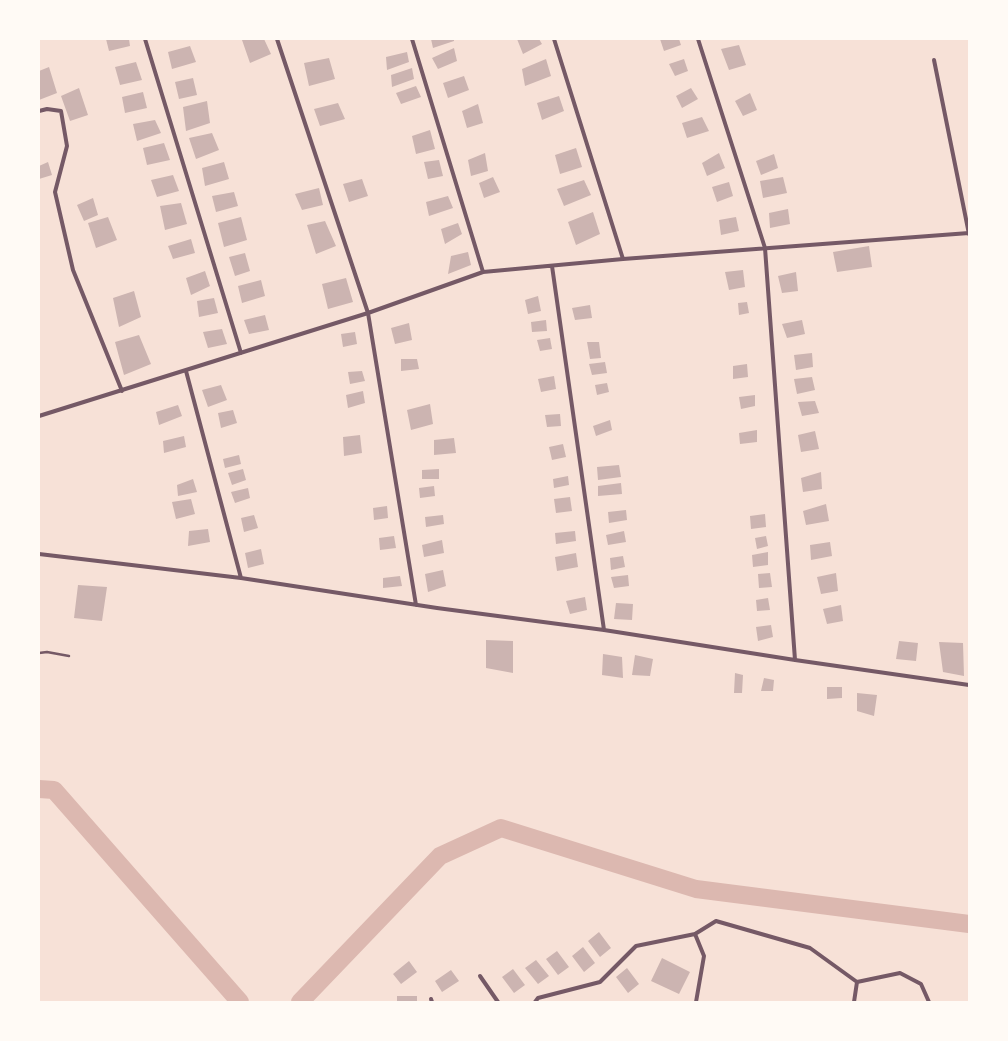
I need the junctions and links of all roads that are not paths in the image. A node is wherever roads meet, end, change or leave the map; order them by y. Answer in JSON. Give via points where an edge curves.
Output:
{"nodes":[{"id":1,"x":145,"y":39,"type":"edge"},
{"id":2,"x":277,"y":39,"type":"edge"},
{"id":3,"x":412,"y":39,"type":"edge"},
{"id":4,"x":554,"y":39,"type":"edge"},
{"id":5,"x":698,"y":39,"type":"edge"},
{"id":6,"x":934,"y":60,"type":"dead end"},
{"id":7,"x":39,"y":111,"type":"edge"},
{"id":8,"x":969,"y":233,"type":"edge"},
{"id":9,"x":765,"y":248,"type":"junction"},
{"id":10,"x":623,"y":259,"type":"junction"},
{"id":11,"x":552,"y":266,"type":"junction"},
{"id":12,"x":483,"y":272,"type":"junction"},
{"id":13,"x":368,"y":313,"type":"junction"},
{"id":14,"x":241,"y":353,"type":"junction"},
{"id":15,"x":186,"y":371,"type":"junction"},
{"id":16,"x":122,"y":390,"type":"junction"},
{"id":17,"x":39,"y":416,"type":"edge"},
{"id":18,"x":39,"y":554,"type":"edge"},
{"id":19,"x":240,"y":578,"type":"junction"},
{"id":20,"x":416,"y":605,"type":"junction"},
{"id":21,"x":604,"y":630,"type":"junction"},
{"id":22,"x":39,"y":653,"type":"edge"},
{"id":23,"x":69,"y":656,"type":"dead end"},
{"id":24,"x":795,"y":660,"type":"junction"},
{"id":25,"x":969,"y":685,"type":"edge"},
{"id":26,"x":695,"y":934,"type":"junction"},
{"id":27,"x":480,"y":976,"type":"dead end"},
{"id":28,"x":857,"y":982,"type":"junction"},
{"id":29,"x":498,"y":1002,"type":"edge"},
{"id":30,"x":535,"y":1002,"type":"edge"},
{"id":31,"x":696,"y":1002,"type":"edge"},
{"id":32,"x":854,"y":1002,"type":"edge"},
{"id":33,"x":929,"y":1002,"type":"edge"}],
"edges":[{"from":1,"to":14,"type":"street"},
{"from":2,"to":13,"type":"street"},
{"from":3,"to":12,"type":"street"},
{"from":4,"to":10,"type":"street"},
{"from":5,"to":9,"type":"street"},
{"from":6,"to":8,"type":"street"},
{"from":7,"to":16,"type":"street","via":[[61,111],[67,146],[55,192],[73,270]]},
{"from":8,"to":9,"type":"street"},
{"from":9,"to":10,"type":"street"},
{"from":9,"to":24,"type":"street"},
{"from":10,"to":11,"type":"street"},
{"from":11,"to":12,"type":"street"},
{"from":11,"to":21,"type":"street"},
{"from":12,"to":13,"type":"street"},
{"from":13,"to":14,"type":"street"},
{"from":13,"to":20,"type":"street"},
{"from":14,"to":15,"type":"street"},
{"from":15,"to":16,"type":"street"},
{"from":15,"to":19,"type":"street"},
{"from":16,"to":17,"type":"street"},
{"from":18,"to":19,"type":"street"},
{"from":19,"to":20,"type":"street"},
{"from":20,"to":21,"type":"street"},
{"from":21,"to":24,"type":"street"},
{"from":22,"to":23,"type":"lane"},
{"from":24,"to":25,"type":"street"},
{"from":26,"to":28,"type":"street","via":[[716,921],[810,948]]},
{"from":26,"to":30,"type":"street","via":[[636,946],[600,982],[538,998]]},
{"from":26,"to":31,"type":"street","via":[[704,956]]},
{"from":27,"to":29,"type":"street"},
{"from":28,"to":32,"type":"street"},
{"from":28,"to":33,"type":"street","via":[[900,973],[921,984]]}]}
